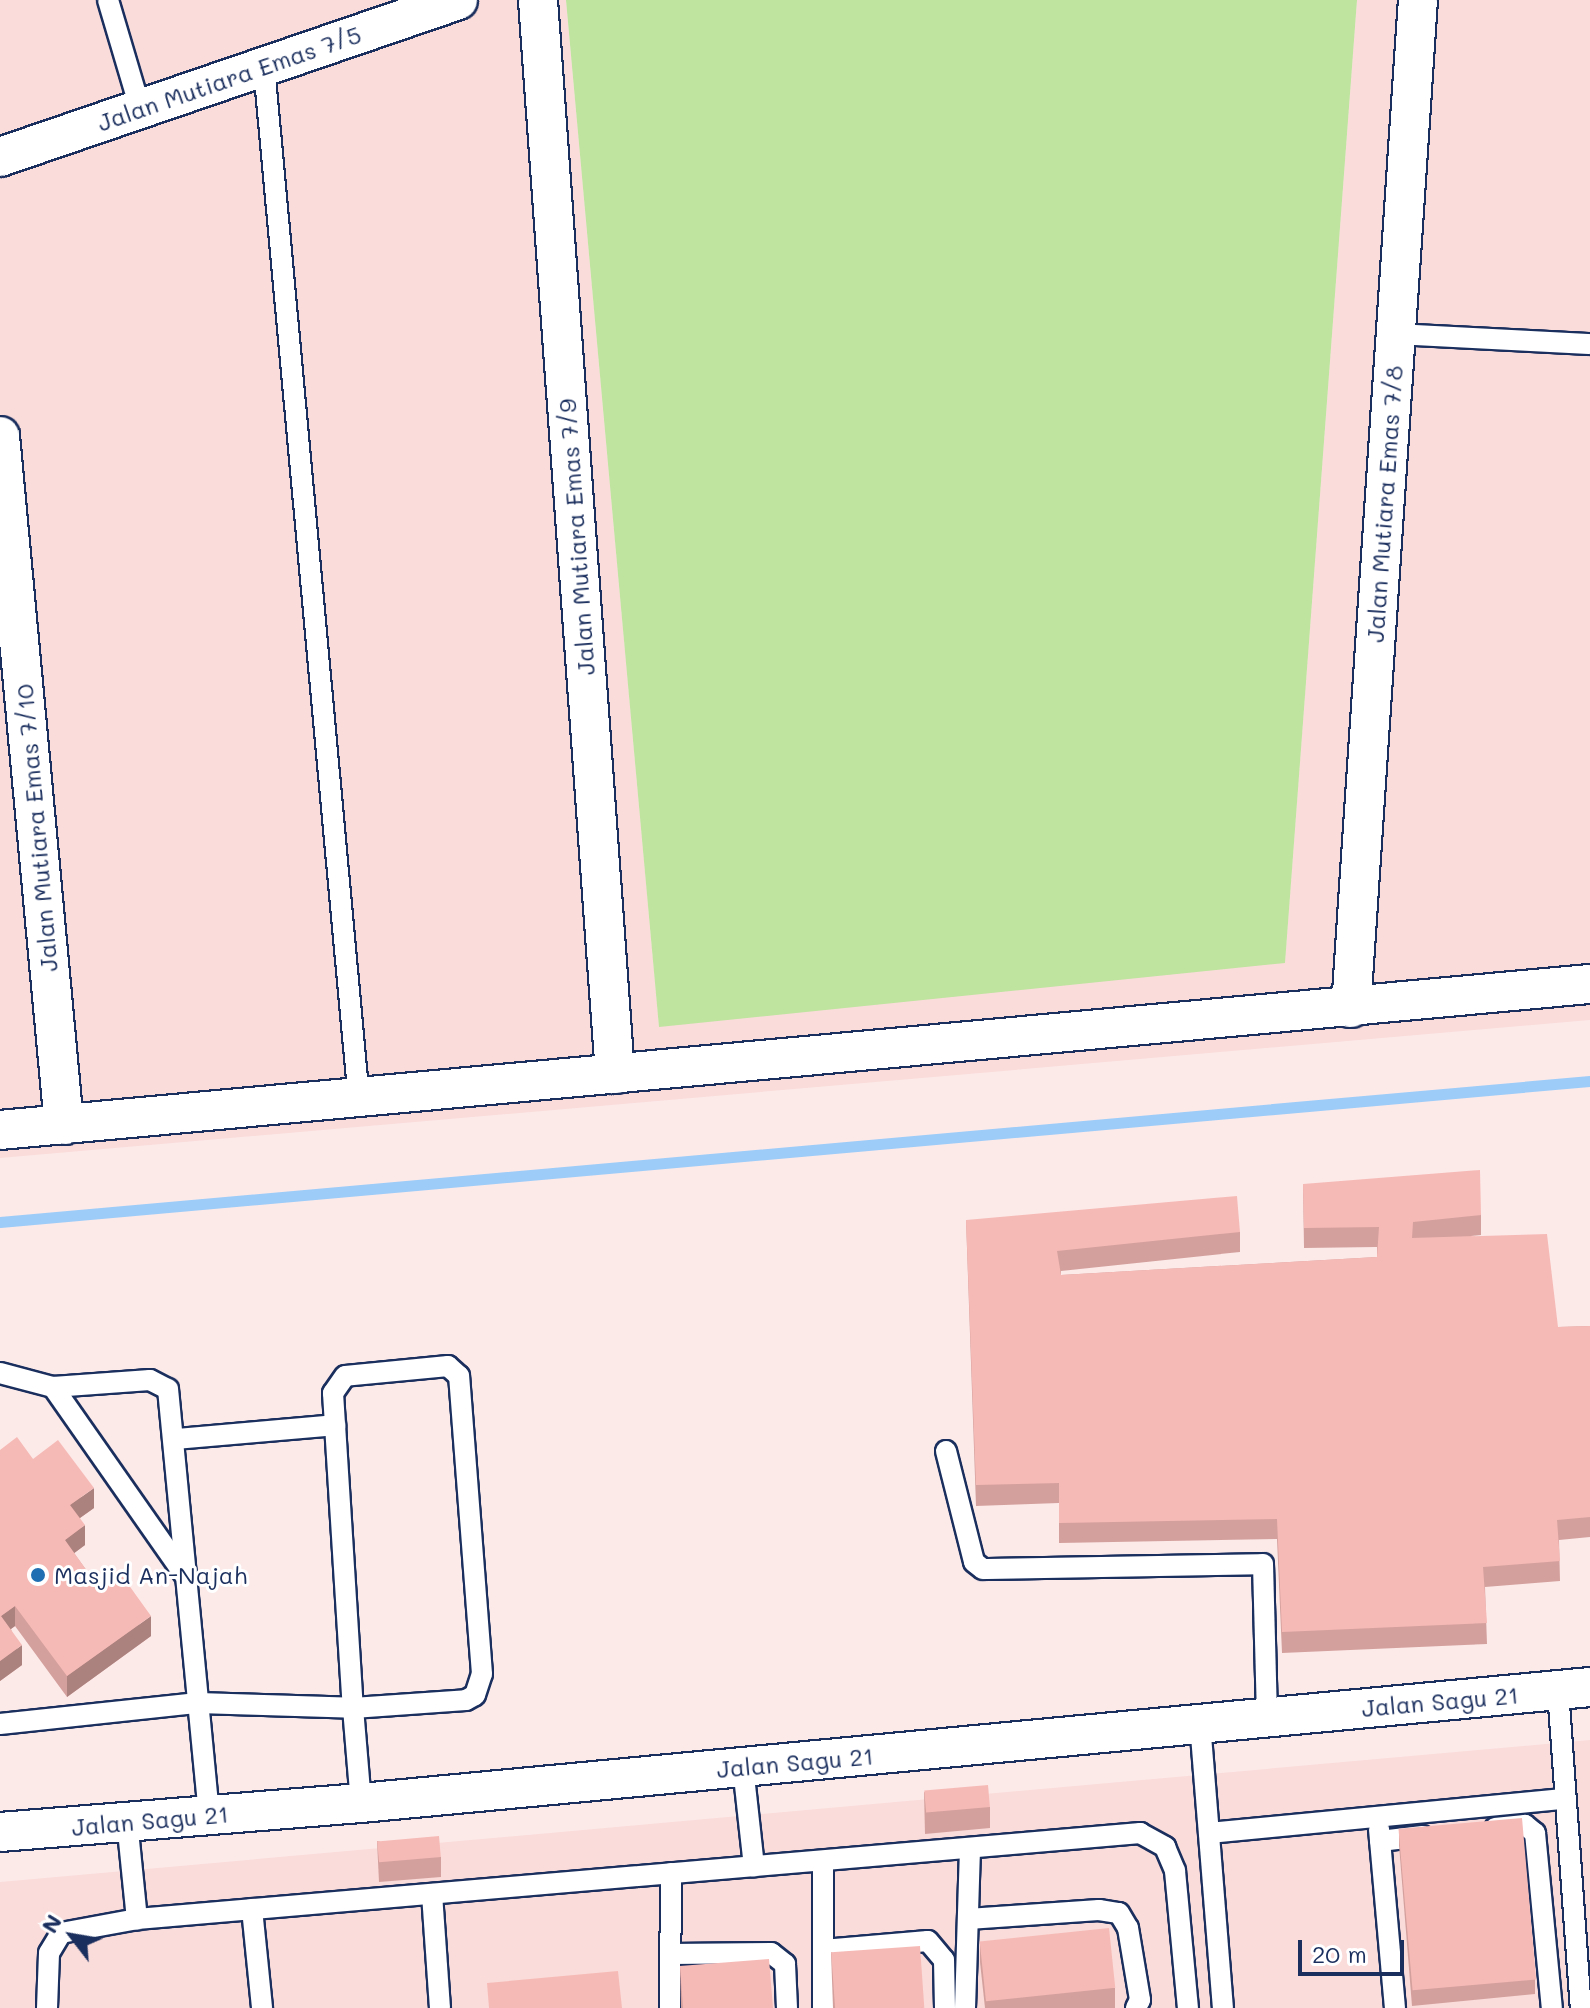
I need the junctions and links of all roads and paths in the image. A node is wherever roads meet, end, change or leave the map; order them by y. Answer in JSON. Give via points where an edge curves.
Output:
{"nodes":[{"id":1,"x":108,"y":0,"type":"edge"},
{"id":2,"x":458,"y":0,"type":"edge"},
{"id":3,"x":538,"y":0,"type":"edge"},
{"id":4,"x":1418,"y":0,"type":"edge"},
{"id":5,"x":264,"y":67,"type":"junction"},
{"id":6,"x":140,"y":108,"type":"junction"},
{"id":7,"x":0,"y":157,"type":"edge"},
{"id":8,"x":1396,"y":334,"type":"junction"},
{"id":9,"x":1590,"y":344,"type":"edge"},
{"id":10,"x":0,"y":436,"type":"edge"},
{"id":11,"x":1590,"y":984,"type":"edge"},
{"id":12,"x":1351,"y":1008,"type":"junction"},
{"id":13,"x":615,"y":1074,"type":"junction"},
{"id":14,"x":359,"y":1100,"type":"junction"},
{"id":15,"x":64,"y":1125,"type":"junction"},
{"id":16,"x":0,"y":1130,"type":"edge"},
{"id":17,"x":0,"y":1373,"type":"edge"},
{"id":18,"x":53,"y":1387,"type":"junction"},
{"id":19,"x":335,"y":1425,"type":"junction"},
{"id":20,"x":176,"y":1439,"type":"junction"},
{"id":21,"x":946,"y":1451,"type":"dead end"},
{"id":22,"x":186,"y":1576,"type":"junction"},
{"id":23,"x":1579,"y":1690,"type":"edge"},
{"id":24,"x":198,"y":1703,"type":"junction"},
{"id":25,"x":353,"y":1708,"type":"junction"},
{"id":26,"x":1267,"y":1717,"type":"junction"},
{"id":27,"x":1200,"y":1723,"type":"junction"},
{"id":28,"x":0,"y":1724,"type":"edge"},
{"id":29,"x":743,"y":1767,"type":"junction"},
{"id":30,"x":1563,"y":1799,"type":"junction"},
{"id":31,"x":361,"y":1803,"type":"junction"},
{"id":32,"x":209,"y":1815,"type":"junction"},
{"id":33,"x":1378,"y":1817,"type":"junction"},
{"id":34,"x":127,"y":1821,"type":"junction"},
{"id":35,"x":0,"y":1832,"type":"edge"},
{"id":36,"x":1209,"y":1833,"type":"junction"},
{"id":37,"x":1380,"y":1841,"type":"junction"},
{"id":38,"x":970,"y":1850,"type":"junction"},
{"id":39,"x":823,"y":1861,"type":"junction"},
{"id":40,"x":754,"y":1866,"type":"junction"},
{"id":41,"x":671,"y":1873,"type":"junction"},
{"id":42,"x":432,"y":1894,"type":"junction"},
{"id":43,"x":252,"y":1909,"type":"junction"},
{"id":44,"x":137,"y":1919,"type":"junction"},
{"id":45,"x":968,"y":1919,"type":"junction"},
{"id":46,"x":823,"y":1950,"type":"junction"},
{"id":47,"x":671,"y":1954,"type":"junction"},
{"id":48,"x":47,"y":2008,"type":"edge"},
{"id":49,"x":262,"y":2008,"type":"edge"},
{"id":50,"x":440,"y":2008,"type":"edge"},
{"id":51,"x":670,"y":2008,"type":"edge"},
{"id":52,"x":787,"y":2008,"type":"edge"},
{"id":53,"x":823,"y":2008,"type":"edge"},
{"id":54,"x":945,"y":2008,"type":"edge"},
{"id":55,"x":965,"y":2008,"type":"edge"},
{"id":56,"x":1136,"y":2008,"type":"edge"},
{"id":57,"x":1188,"y":2008,"type":"edge"},
{"id":58,"x":1223,"y":2008,"type":"edge"},
{"id":59,"x":1395,"y":2008,"type":"edge"},
{"id":60,"x":1552,"y":2008,"type":"edge"},
{"id":61,"x":1581,"y":2008,"type":"edge"}],
"edges":[{"from":1,"to":6,"type":"lane"},
{"from":2,"to":5,"type":"street","name":"Jalan Mutiara Emas 7/5"},
{"from":3,"to":13,"type":"street","name":"Jalan Mutiara Emas 7/9"},
{"from":4,"to":8,"type":"street","name":"Jalan Mutiara Emas 7/8"},
{"from":5,"to":6,"type":"street","name":"Jalan Mutiara Emas 7/5"},
{"from":5,"to":14,"type":"lane"},
{"from":6,"to":7,"type":"street","name":"Jalan Mutiara Emas 7/5"},
{"from":8,"to":9,"type":"lane"},
{"from":8,"to":12,"type":"street","name":"Jalan Mutiara Emas 7/8"},
{"from":10,"to":15,"type":"street","name":"Jalan Mutiara Emas 7/10"},
{"from":11,"to":12,"type":"street"},
{"from":12,"to":13,"type":"street"},
{"from":13,"to":14,"type":"street"},
{"from":14,"to":15,"type":"street"},
{"from":15,"to":16,"type":"street"},
{"from":17,"to":18,"type":"lane"},
{"from":18,"to":20,"type":"lane","via":[[160,1382],[172,1399]]},
{"from":18,"to":22,"type":"lane"},
{"from":19,"to":20,"type":"lane"},
{"from":19,"to":25,"type":"lane"},
{"from":19,"to":25,"type":"lane","via":[[333,1393],[345,1376],[448,1366],[457,1372],[481,1685],[466,1700]]},
{"from":20,"to":22,"type":"lane"},
{"from":21,"to":26,"type":"lane","via":[[974,1562],[983,1569],[1263,1564]]},
{"from":22,"to":24,"type":"lane"},
{"from":23,"to":26,"type":"street","name":"Jalan Sagu 21"},
{"from":23,"to":30,"type":"lane"},
{"from":24,"to":25,"type":"lane"},
{"from":24,"to":28,"type":"lane"},
{"from":24,"to":32,"type":"lane"},
{"from":25,"to":31,"type":"lane"},
{"from":26,"to":27,"type":"street","name":"Jalan Sagu 21"},
{"from":27,"to":29,"type":"street","name":"Jalan Sagu 21"},
{"from":27,"to":36,"type":"lane"},
{"from":29,"to":31,"type":"street","name":"Jalan Sagu 21"},
{"from":29,"to":40,"type":"lane"},
{"from":30,"to":33,"type":"lane"},
{"from":30,"to":61,"type":"lane"},
{"from":31,"to":32,"type":"street","name":"Jalan Sagu 21"},
{"from":32,"to":34,"type":"street","name":"Jalan Sagu 21"},
{"from":33,"to":36,"type":"lane"},
{"from":33,"to":37,"type":"lane"},
{"from":34,"to":35,"type":"street","name":"Jalan Sagu 21"},
{"from":34,"to":44,"type":"lane"},
{"from":36,"to":58,"type":"lane"},
{"from":37,"to":59,"type":"lane"},
{"from":37,"to":60,"type":"lane","via":[[1525,1825],[1535,1833]]},
{"from":38,"to":39,"type":"lane"},
{"from":38,"to":45,"type":"lane"},
{"from":38,"to":57,"type":"lane","via":[[1140,1833],[1165,1847],[1175,1871]]},
{"from":39,"to":40,"type":"lane"},
{"from":39,"to":46,"type":"lane"},
{"from":40,"to":41,"type":"lane"},
{"from":41,"to":42,"type":"lane"},
{"from":41,"to":47,"type":"lane"},
{"from":42,"to":43,"type":"lane"},
{"from":42,"to":50,"type":"lane"},
{"from":43,"to":44,"type":"lane"},
{"from":43,"to":49,"type":"lane"},
{"from":44,"to":48,"type":"lane","via":[[61,1933],[49,1953]]},
{"from":45,"to":55,"type":"lane"},
{"from":45,"to":56,"type":"lane","via":[[1119,1913],[1128,1928],[1140,2000]]},
{"from":46,"to":53,"type":"lane"},
{"from":46,"to":54,"type":"lane","via":[[928,1941],[944,1960]]},
{"from":47,"to":51,"type":"lane"},
{"from":47,"to":52,"type":"lane","via":[[771,1953],[785,1964]]}]}
